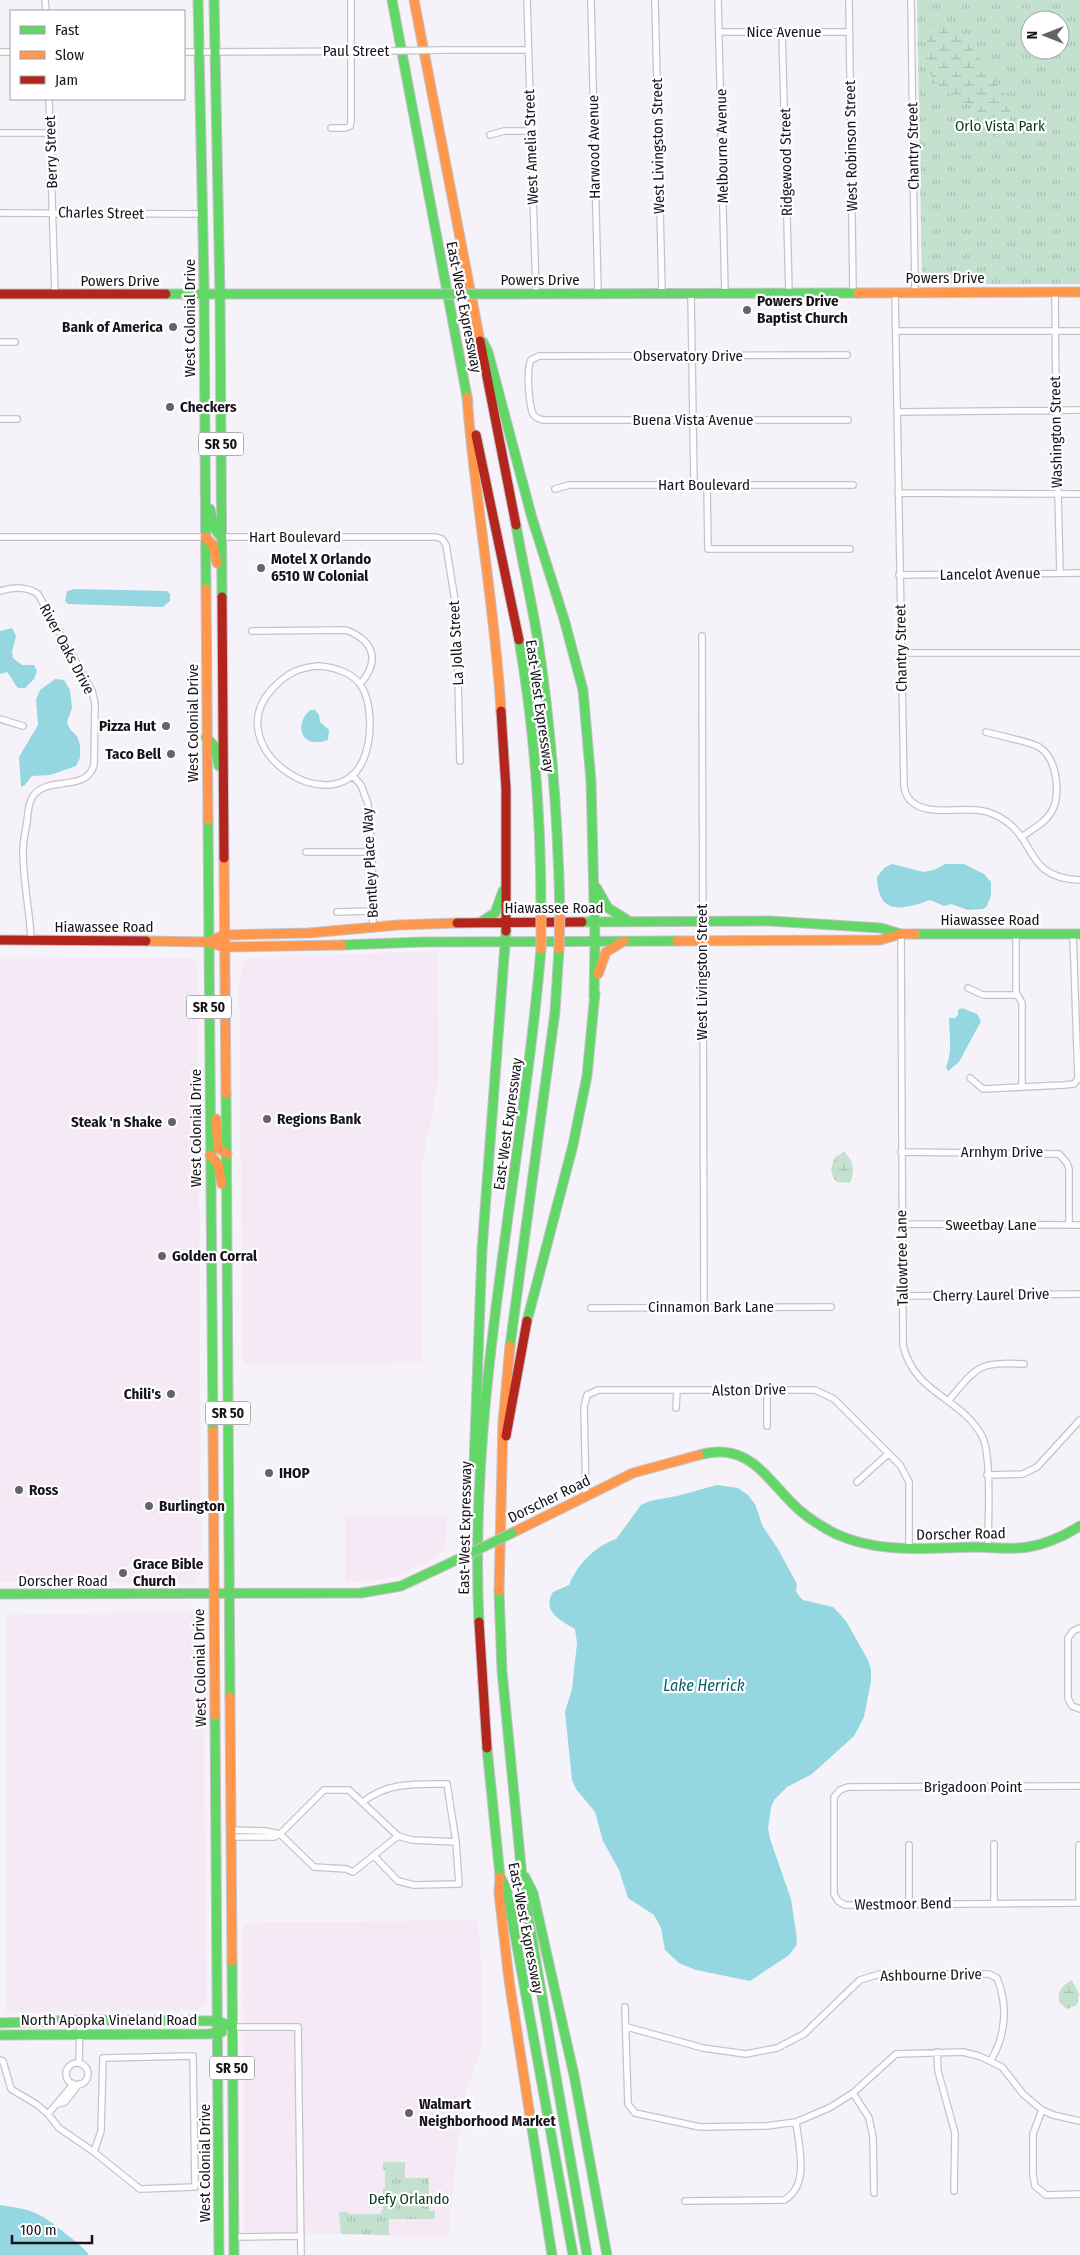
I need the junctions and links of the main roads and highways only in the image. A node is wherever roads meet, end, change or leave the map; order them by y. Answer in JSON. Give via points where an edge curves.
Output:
{"nodes":[{"id":1,"x":198,"y":0,"type":"edge"},
{"id":2,"x":214,"y":0,"type":"edge"},
{"id":3,"x":392,"y":0,"type":"edge"},
{"id":4,"x":414,"y":0,"type":"edge"},
{"id":5,"x":1080,"y":292,"type":"edge"},
{"id":6,"x":0,"y":294,"type":"edge"},
{"id":7,"x":204,"y":295,"type":"junction"},
{"id":8,"x":220,"y":295,"type":"junction"},
{"id":9,"x":480,"y":334,"type":"junction"},
{"id":10,"x":467,"y":397,"type":"junction"},
{"id":11,"x":205,"y":480,"type":"junction"},
{"id":12,"x":205,"y":537,"type":"junction"},
{"id":13,"x":221,"y":537,"type":"junction"},
{"id":14,"x":222,"y":594,"type":"junction"},
{"id":15,"x":206,"y":676,"type":"junction"},
{"id":16,"x":223,"y":729,"type":"junction"},
{"id":17,"x":206,"y":737,"type":"junction"},
{"id":18,"x":223,"y":789,"type":"junction"},
{"id":19,"x":506,"y":881,"type":"junction"},
{"id":20,"x":594,"y":882,"type":"junction"},
{"id":21,"x":628,"y":921,"type":"junction"},
{"id":22,"x":481,"y":922,"type":"junction"},
{"id":23,"x":506,"y":922,"type":"junction"},
{"id":24,"x":594,"y":922,"type":"junction"},
{"id":25,"x":901,"y":934,"type":"junction"},
{"id":26,"x":1076,"y":934,"type":"edge"},
{"id":27,"x":224,"y":935,"type":"junction"},
{"id":28,"x":0,"y":940,"type":"edge"},
{"id":29,"x":504,"y":941,"type":"junction"},
{"id":30,"x":595,"y":941,"type":"junction"},
{"id":31,"x":624,"y":941,"type":"junction"},
{"id":32,"x":208,"y":942,"type":"junction"},
{"id":33,"x":224,"y":947,"type":"junction"},
{"id":34,"x":594,"y":997,"type":"junction"},
{"id":35,"x":210,"y":1075,"type":"junction"},
{"id":36,"x":227,"y":1154,"type":"junction"},
{"id":37,"x":210,"y":1155,"type":"junction"},
{"id":38,"x":226,"y":1207,"type":"junction"},
{"id":39,"x":211,"y":1356,"type":"junction"},
{"id":40,"x":228,"y":1357,"type":"junction"},
{"id":41,"x":503,"y":1444,"type":"junction"},
{"id":42,"x":478,"y":1495,"type":"junction"},
{"id":43,"x":1080,"y":1526,"type":"edge"},
{"id":44,"x":0,"y":1594,"type":"edge"},
{"id":45,"x":213,"y":1595,"type":"junction"},
{"id":46,"x":229,"y":1595,"type":"junction"},
{"id":47,"x":216,"y":1789,"type":"junction"},
{"id":48,"x":230,"y":1834,"type":"junction"},
{"id":49,"x":216,"y":1835,"type":"junction"},
{"id":50,"x":522,"y":1872,"type":"junction"},
{"id":51,"x":500,"y":1876,"type":"junction"},
{"id":52,"x":231,"y":1880,"type":"junction"},
{"id":53,"x":218,"y":2021,"type":"junction"},
{"id":54,"x":0,"y":2023,"type":"edge"},
{"id":55,"x":232,"y":2027,"type":"junction"},
{"id":56,"x":218,"y":2033,"type":"junction"},
{"id":57,"x":0,"y":2035,"type":"edge"},
{"id":58,"x":219,"y":2203,"type":"junction"},
{"id":59,"x":234,"y":2237,"type":"junction"},
{"id":60,"x":219,"y":2255,"type":"edge"},
{"id":61,"x":234,"y":2255,"type":"edge"},
{"id":62,"x":552,"y":2255,"type":"edge"},
{"id":63,"x":573,"y":2255,"type":"edge"},
{"id":64,"x":587,"y":2255,"type":"edge"},
{"id":65,"x":607,"y":2255,"type":"edge"}],
"edges":[{"from":1,"to":7,"type":"main road","name":"West Colonial Drive","number":"SR 50"},
{"from":2,"to":8,"type":"main road","name":"West Colonial Drive","number":"SR 50"},
{"from":3,"to":10,"type":"main road","name":"East-West Expressway"},
{"from":4,"to":9,"type":"main road","name":"East-West Expressway"},
{"from":5,"to":8,"type":"main road","name":"Powers Drive","bridge":true},
{"from":6,"to":7,"type":"main road","name":"Powers Drive"},
{"from":7,"to":8,"type":"main road","name":"Powers Drive"},
{"from":7,"to":11,"type":"main road","name":"West Colonial Drive","number":"SR 50"},
{"from":8,"to":13,"type":"main road","name":"West Colonial Drive","number":"SR 50"},
{"from":9,"to":20,"type":"main road","via":[[488,352],[582,690],[591,781]]},
{"from":9,"to":41,"type":"main road","name":"East-West Expressway","bridge":true,"via":[[538,646],[550,724],[560,849],[554,1022],[510,1341]]},
{"from":10,"to":19,"type":"main road","via":[[498,654],[505,759]]},
{"from":10,"to":42,"type":"main road","name":"East-West Expressway","bridge":true,"via":[[499,543],[534,735],[541,913],[534,1039],[498,1296]]},
{"from":11,"to":12,"type":"main road","name":"West Colonial Drive","number":"SR 50"},
{"from":11,"to":13,"type":"main road","via":[[214,528]]},
{"from":12,"to":14,"type":"main road","via":[[213,545]]},
{"from":12,"to":15,"type":"main road","name":"West Colonial Drive","number":"SR 50"},
{"from":13,"to":14,"type":"main road","name":"West Colonial Drive","number":"SR 50"},
{"from":14,"to":16,"type":"main road","name":"West Colonial Drive","number":"SR 50"},
{"from":15,"to":16,"type":"main road","via":[[214,716]]},
{"from":15,"to":17,"type":"main road","name":"West Colonial Drive","number":"SR 50"},
{"from":16,"to":18,"type":"main road","name":"West Colonial Drive","number":"SR 50"},
{"from":17,"to":18,"type":"main road","via":[[215,746]]},
{"from":17,"to":32,"type":"main road","name":"West Colonial Drive","number":"SR 50"},
{"from":18,"to":27,"type":"main road","name":"West Colonial Drive","number":"SR 50"},
{"from":19,"to":22,"type":"main road","via":[[495,913]]},
{"from":19,"to":23,"type":"main road"},
{"from":20,"to":21,"type":"main road","via":[[602,902]]},
{"from":20,"to":24,"type":"main road"},
{"from":21,"to":24,"type":"main road","name":"Hiawassee Road"},
{"from":21,"to":25,"type":"main road","name":"Hiawassee Road","via":[[770,921],[881,928]]},
{"from":22,"to":23,"type":"main road","name":"Hiawassee Road"},
{"from":22,"to":27,"type":"main road","name":"Hiawassee Road"},
{"from":23,"to":24,"type":"main road","name":"Hiawassee Road"},
{"from":23,"to":29,"type":"main road"},
{"from":24,"to":30,"type":"main road"},
{"from":25,"to":26,"type":"main road","name":"Hiawassee Road"},
{"from":25,"to":31,"type":"main road","name":"Hiawassee Road","via":[[880,940]]},
{"from":27,"to":32,"type":"main road","name":"Hiawassee Road"},
{"from":27,"to":33,"type":"main road","name":"West Colonial Drive","number":"SR 50"},
{"from":28,"to":32,"type":"main road","name":"Hiawassee Road"},
{"from":29,"to":30,"type":"main road","name":"Hiawassee Road"},
{"from":29,"to":33,"type":"main road","name":"Hiawassee Road"},
{"from":29,"to":42,"type":"main road","via":[[478,1342],[474,1484]]},
{"from":30,"to":31,"type":"main road","name":"Hiawassee Road"},
{"from":30,"to":34,"type":"main road"},
{"from":31,"to":34,"type":"main road","via":[[602,958]]},
{"from":32,"to":33,"type":"main road","name":"Hiawassee Road"},
{"from":32,"to":35,"type":"main road","name":"West Colonial Drive","number":"SR 50"},
{"from":33,"to":36,"type":"main road","name":"West Colonial Drive","number":"SR 50"},
{"from":34,"to":41,"type":"main road","via":[[591,1049],[573,1145],[526,1329],[510,1426]]},
{"from":35,"to":36,"type":"main road","via":[[214,1084],[217,1145]]},
{"from":35,"to":37,"type":"main road","name":"West Colonial Drive","number":"SR 50"},
{"from":36,"to":38,"type":"main road","name":"West Colonial Drive","number":"SR 50"},
{"from":37,"to":38,"type":"main road","via":[[218,1163]]},
{"from":37,"to":39,"type":"main road","name":"West Colonial Drive","number":"SR 50"},
{"from":38,"to":40,"type":"main road","name":"West Colonial Drive","number":"SR 50"},
{"from":39,"to":40,"type":"main road"},
{"from":39,"to":45,"type":"main road","name":"West Colonial Drive","number":"SR 50"},
{"from":40,"to":46,"type":"main road","name":"West Colonial Drive","number":"SR 50"},
{"from":41,"to":50,"type":"main road","name":"East-West Expressway","via":[[499,1570],[502,1671]]},
{"from":42,"to":51,"type":"main road","name":"East-West Expressway","via":[[480,1666]]},
{"from":43,"to":46,"type":"main road","name":"Dorscher Road","bridge":true,"via":[[1060,1538],[1037,1545],[908,1548],[866,1544],[824,1528],[800,1510],[747,1458],[729,1452],[704,1452],[643,1469],[414,1581],[376,1592]]},
{"from":44,"to":45,"type":"main road","name":"Dorscher Road"},
{"from":45,"to":46,"type":"main road","name":"Dorscher Road"},
{"from":45,"to":47,"type":"main road","name":"West Colonial Drive","number":"SR 50"},
{"from":46,"to":48,"type":"main road","name":"West Colonial Drive","number":"SR 50"},
{"from":47,"to":48,"type":"main road","via":[[223,1825]]},
{"from":47,"to":49,"type":"main road","name":"West Colonial Drive","number":"SR 50"},
{"from":48,"to":52,"type":"main road","name":"West Colonial Drive","number":"SR 50"},
{"from":49,"to":52,"type":"main road","via":[[226,1848]]},
{"from":49,"to":53,"type":"main road","name":"West Colonial Drive","number":"SR 50"},
{"from":50,"to":64,"type":"main road","name":"East-West Expressway"},
{"from":50,"to":65,"type":"main road","via":[[533,1893],[574,2074]]},
{"from":51,"to":62,"type":"main road","via":[[508,1980]]},
{"from":51,"to":63,"type":"main road","name":"East-West Expressway","via":[[507,1891]]},
{"from":52,"to":55,"type":"main road","name":"West Colonial Drive","number":"SR 50"},
{"from":53,"to":54,"type":"main road","name":"North Apopka Vineland Road"},
{"from":53,"to":55,"type":"main road"},
{"from":53,"to":56,"type":"main road","name":"West Colonial Drive","number":"SR 50"},
{"from":55,"to":56,"type":"main road"},
{"from":55,"to":59,"type":"main road","name":"West Colonial Drive","number":"SR 50"},
{"from":56,"to":57,"type":"main road","name":"North Apopka Vineland Road"},
{"from":56,"to":58,"type":"main road","name":"West Colonial Drive","number":"SR 50"},
{"from":58,"to":59,"type":"main road"},
{"from":58,"to":60,"type":"main road","name":"West Colonial Drive","number":"SR 50"},
{"from":59,"to":61,"type":"main road","name":"West Colonial Drive","number":"SR 50"}]}
